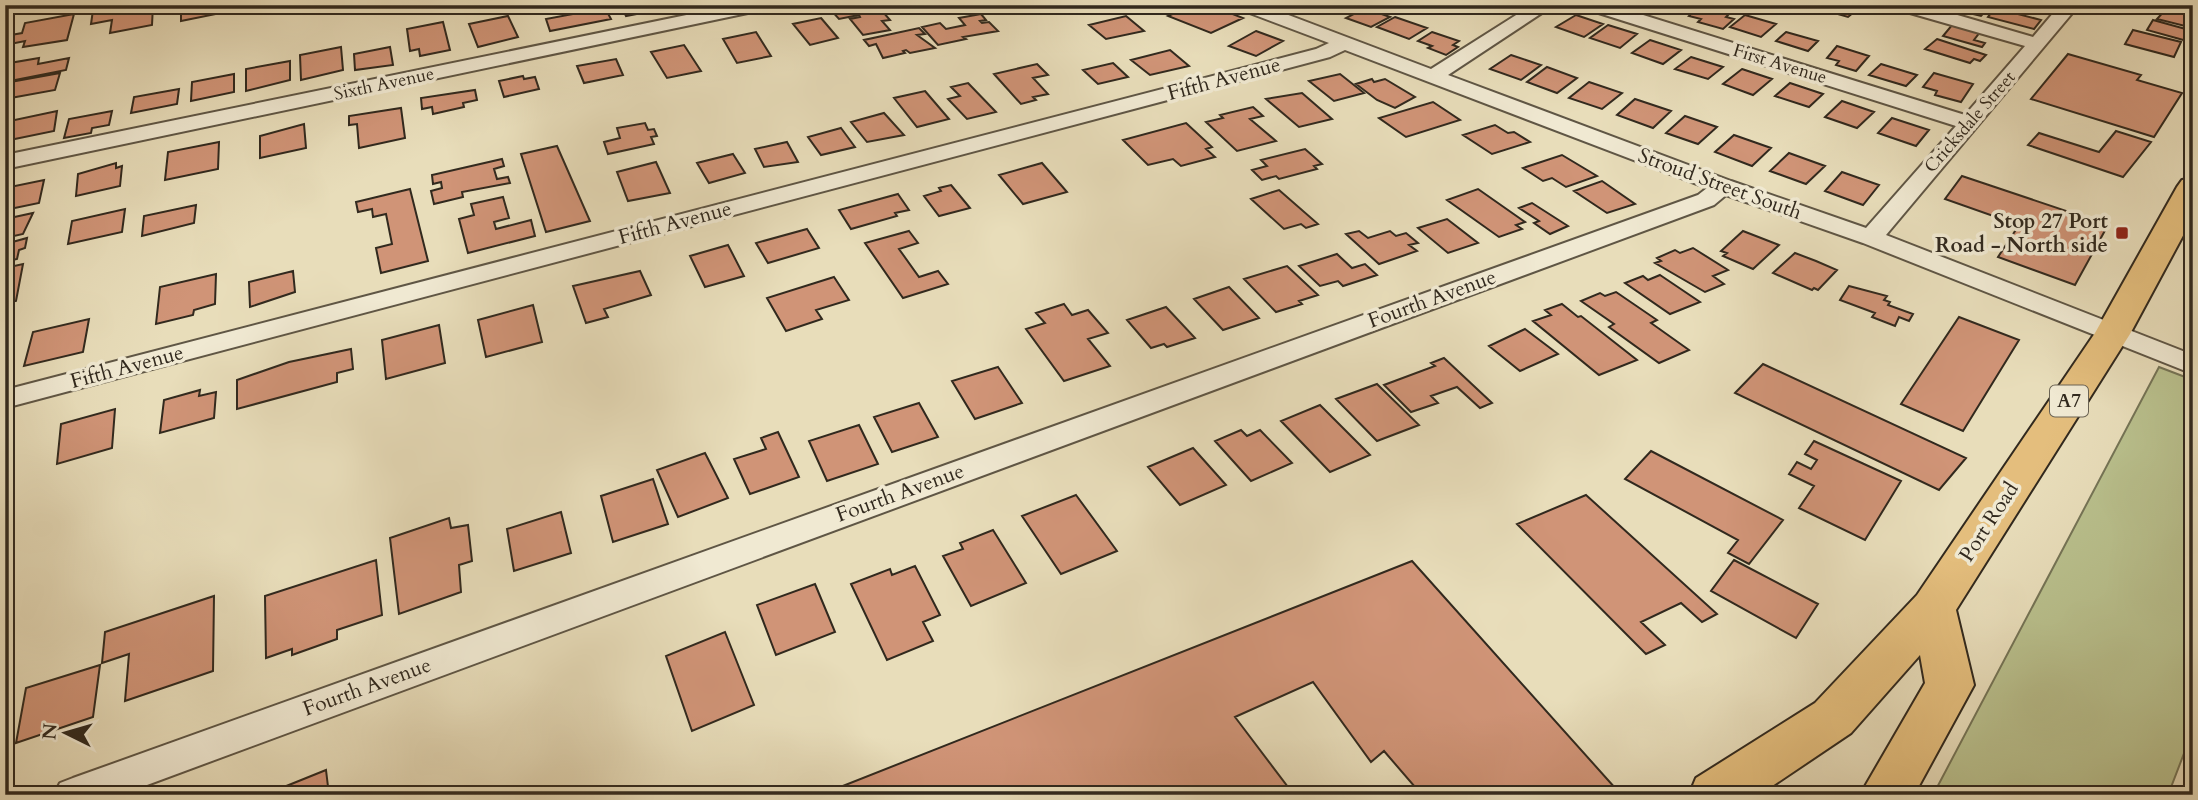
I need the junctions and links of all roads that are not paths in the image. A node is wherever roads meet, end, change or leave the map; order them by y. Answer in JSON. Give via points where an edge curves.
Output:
{"nodes":[{"id":1,"x":762,"y":5,"type":"edge"},
{"id":2,"x":1245,"y":5,"type":"edge"},
{"id":3,"x":1545,"y":5,"type":"edge"},
{"id":4,"x":1592,"y":5,"type":"edge"},
{"id":5,"x":1902,"y":5,"type":"edge"},
{"id":6,"x":2070,"y":5,"type":"edge"},
{"id":7,"x":1344,"y":43,"type":"junction"},
{"id":8,"x":2038,"y":44,"type":"junction"},
{"id":9,"x":1433,"y":76,"type":"junction"},
{"id":10,"x":1968,"y":124,"type":"junction"},
{"id":11,"x":5,"y":162,"type":"edge"},
{"id":12,"x":1723,"y":186,"type":"junction"},
{"id":13,"x":2193,"y":187,"type":"edge"},
{"id":14,"x":1871,"y":238,"type":"junction"},
{"id":15,"x":2112,"y":334,"type":"junction"},
{"id":16,"x":2193,"y":365,"type":"edge"},
{"id":17,"x":5,"y":399,"type":"edge"},
{"id":18,"x":1933,"y":608,"type":"junction"},
{"id":19,"x":73,"y":795,"type":"edge"},
{"id":20,"x":1715,"y":795,"type":"edge"},
{"id":21,"x":1886,"y":795,"type":"edge"}],
"edges":[{"from":1,"to":11,"type":"street","name":"Sixth Avenue"},
{"from":2,"to":7,"type":"street","name":"Stroud Street South"},
{"from":3,"to":9,"type":"street"},
{"from":4,"to":10,"type":"street","name":"First Avenue"},
{"from":5,"to":8,"type":"street"},
{"from":6,"to":8,"type":"street","name":"Cricksdale Street"},
{"from":7,"to":9,"type":"street","name":"Stroud Street South"},
{"from":7,"to":17,"type":"street","name":"Fifth Avenue","via":[[1323,53]]},
{"from":8,"to":10,"type":"street","name":"Cricksdale Street"},
{"from":9,"to":12,"type":"street","name":"Stroud Street South"},
{"from":10,"to":14,"type":"street","name":"Cricksdale Street"},
{"from":12,"to":14,"type":"street","name":"Stroud Street South"},
{"from":12,"to":19,"type":"street","name":"Fourth Avenue","via":[[1706,200]]},
{"from":13,"to":15,"type":"highway","name":"Port Road","number":"A7"},
{"from":14,"to":15,"type":"street","name":"Stroud Street South"},
{"from":15,"to":16,"type":"street","name":"Stroud Street South"},
{"from":15,"to":18,"type":"highway","name":"Port Road","number":"A7"},
{"from":18,"to":20,"type":"highway","name":"Port Road","number":"A7","via":[[1833,718]]},
{"from":18,"to":21,"type":"highway","via":[[1950,685]]}]}
